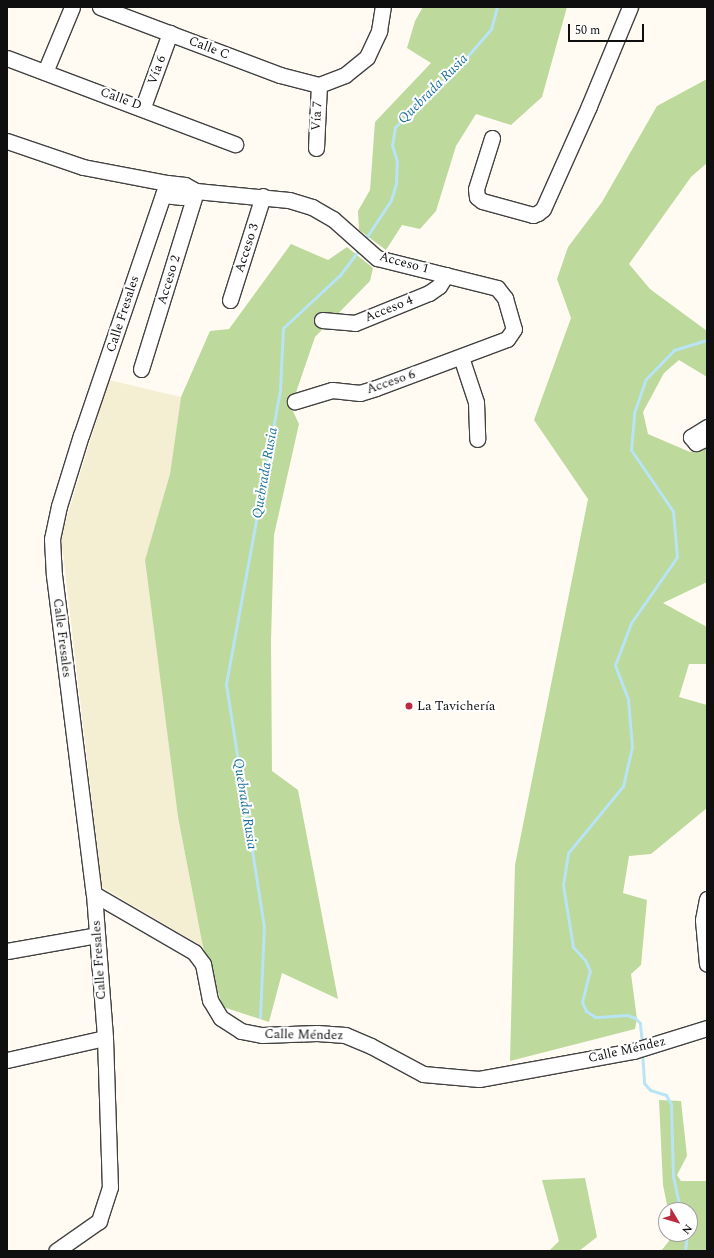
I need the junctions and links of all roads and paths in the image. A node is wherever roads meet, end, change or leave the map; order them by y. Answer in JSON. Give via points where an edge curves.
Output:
{"nodes":[{"id":1,"x":72,"y":7,"type":"edge"},
{"id":2,"x":100,"y":7,"type":"edge"},
{"id":3,"x":383,"y":7,"type":"edge"},
{"id":4,"x":630,"y":7,"type":"edge"},
{"id":5,"x":170,"y":34,"type":"junction"},
{"id":6,"x":7,"y":58,"type":"edge"},
{"id":7,"x":46,"y":72,"type":"junction"},
{"id":8,"x":319,"y":84,"type":"junction"},
{"id":9,"x":143,"y":107,"type":"junction"},
{"id":10,"x":492,"y":138,"type":"dead end"},
{"id":11,"x":7,"y":141,"type":"edge"},
{"id":12,"x":235,"y":144,"type":"dead end"},
{"id":13,"x":316,"y":148,"type":"dead end"},
{"id":14,"x":165,"y":189,"type":"junction"},
{"id":15,"x":196,"y":191,"type":"junction"},
{"id":16,"x":263,"y":196,"type":"junction"},
{"id":17,"x":446,"y":275,"type":"junction"},
{"id":18,"x":230,"y":300,"type":"dead end"},
{"id":19,"x":322,"y":320,"type":"dead end"},
{"id":20,"x":461,"y":357,"type":"junction"},
{"id":21,"x":141,"y":369,"type":"dead end"},
{"id":22,"x":295,"y":401,"type":"dead end"},
{"id":23,"x":707,"y":426,"type":"edge"},
{"id":24,"x":707,"y":438,"type":"edge"},
{"id":25,"x":477,"y":439,"type":"dead end"},
{"id":26,"x":94,"y":894,"type":"junction"},
{"id":27,"x":707,"y":899,"type":"edge"},
{"id":28,"x":97,"y":935,"type":"junction"},
{"id":29,"x":7,"y":951,"type":"edge"},
{"id":30,"x":707,"y":964,"type":"edge"},
{"id":31,"x":707,"y":1028,"type":"edge"},
{"id":32,"x":105,"y":1038,"type":"junction"},
{"id":33,"x":7,"y":1060,"type":"edge"},
{"id":34,"x":56,"y":1251,"type":"edge"}],
"edges":[{"from":1,"to":7,"type":"street"},
{"from":2,"to":5,"type":"street","name":"Calle C"},
{"from":3,"to":8,"type":"street","via":[[379,31],[367,57],[345,76]]},
{"from":4,"to":10,"type":"street","via":[[580,126],[538,213],[533,215],[482,201],[477,197],[476,189]]},
{"from":5,"to":8,"type":"street","name":"Calle C","via":[[280,76]]},
{"from":5,"to":9,"type":"street","name":"Vía 6"},
{"from":6,"to":7,"type":"street","name":"Calle D"},
{"from":7,"to":9,"type":"street","name":"Calle D"},
{"from":8,"to":13,"type":"street","name":"Vía 7"},
{"from":9,"to":12,"type":"street","name":"Calle D"},
{"from":11,"to":14,"type":"street","via":[[83,167]]},
{"from":14,"to":15,"type":"street","name":"Acceso 1","via":[[182,197]]},
{"from":14,"to":26,"type":"street","name":"Calle Fresales","via":[[81,435],[59,506],[52,539],[54,575]]},
{"from":15,"to":16,"type":"street","name":"Acceso 1"},
{"from":15,"to":21,"type":"street","name":"Acceso 2"},
{"from":16,"to":17,"type":"street","name":"Acceso 1","via":[[312,207],[347,231],[381,260]]},
{"from":16,"to":18,"type":"street","name":"Acceso 3"},
{"from":17,"to":19,"type":"street","name":"Acceso 4","via":[[439,286],[429,293],[355,323]]},
{"from":17,"to":20,"type":"street","name":"Acceso 1","via":[[497,288],[505,298],[514,329],[507,339]]},
{"from":20,"to":22,"type":"street","name":"Acceso 6","via":[[360,393],[332,390]]},
{"from":20,"to":25,"type":"street","via":[[476,402]]},
{"from":23,"to":24,"type":"street","via":[[691,437],[696,443]]},
{"from":26,"to":28,"type":"street","name":"Calle Fresales"},
{"from":26,"to":31,"type":"street","name":"Calle Méndez","via":[[194,952],[202,964],[210,1000],[221,1018],[241,1031],[262,1035],[345,1035],[423,1074],[479,1079],[633,1051]]},
{"from":27,"to":30,"type":"street","via":[[704,920]]},
{"from":28,"to":29,"type":"street"},
{"from":28,"to":32,"type":"street","name":"Calle Fresales"},
{"from":32,"to":33,"type":"street"},
{"from":32,"to":34,"type":"street","name":"Calle Fresales","via":[[110,1187],[99,1221]]}]}
